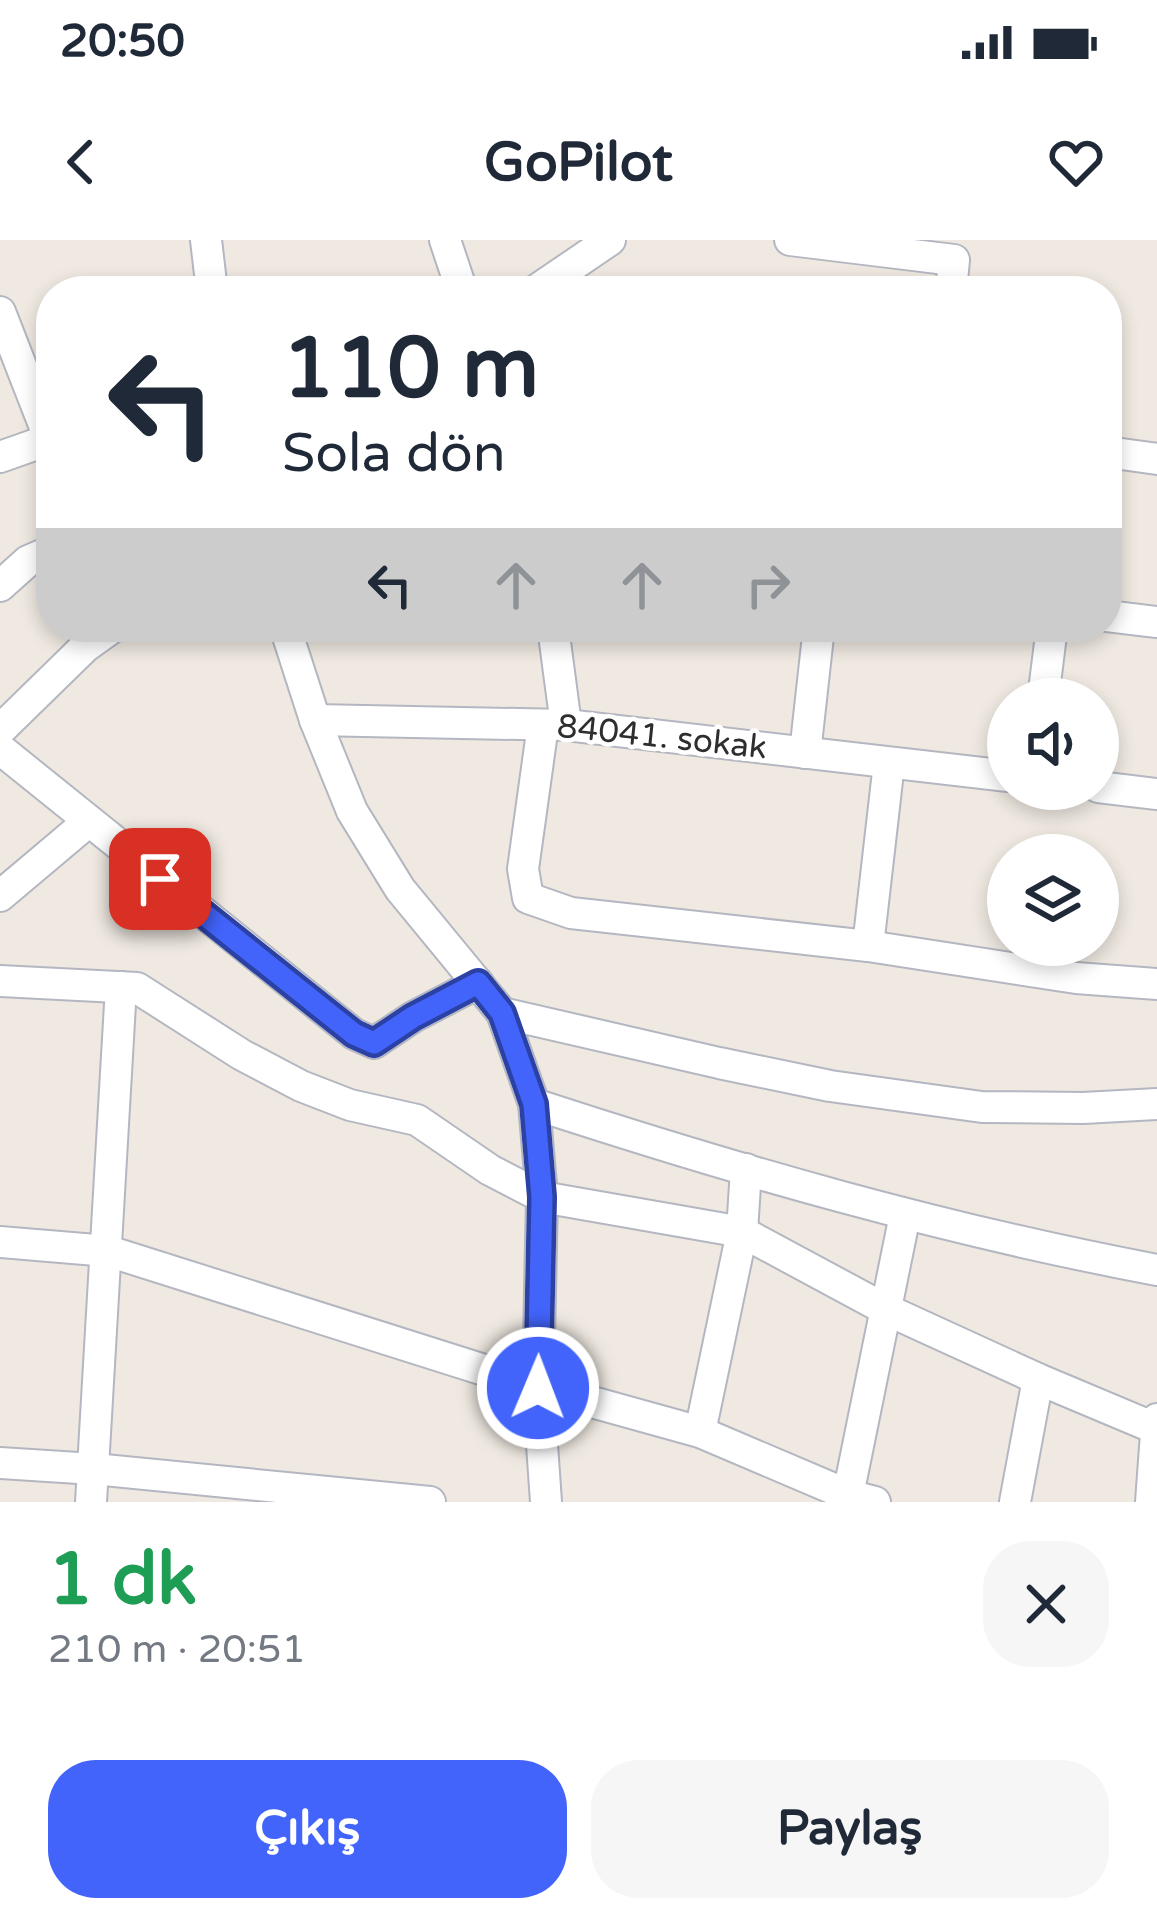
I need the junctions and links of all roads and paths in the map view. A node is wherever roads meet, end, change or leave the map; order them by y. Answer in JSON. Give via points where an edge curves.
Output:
{"nodes":[{"id":1,"x":206,"y":240,"type":"edge"},
{"id":2,"x":445,"y":240,"type":"edge"},
{"id":3,"x":610,"y":240,"type":"edge"},
{"id":4,"x":790,"y":240,"type":"edge"},
{"id":5,"x":210,"y":276,"type":"edge"},
{"id":6,"x":457,"y":276,"type":"edge"},
{"id":7,"x":557,"y":276,"type":"edge"},
{"id":8,"x":952,"y":276,"type":"edge"},
{"id":9,"x":0,"y":312,"type":"edge"},
{"id":10,"x":36,"y":402,"type":"edge"},
{"id":11,"x":36,"y":445,"type":"edge"},
{"id":12,"x":1122,"y":454,"type":"edge"},
{"id":13,"x":0,"y":457,"type":"edge"},
{"id":14,"x":1157,"y":459,"type":"edge"},
{"id":15,"x":36,"y":557,"type":"edge"},
{"id":16,"x":0,"y":586,"type":"edge"},
{"id":17,"x":1122,"y":618,"type":"edge"},
{"id":18,"x":1157,"y":622,"type":"edge"},
{"id":19,"x":93,"y":642,"type":"edge"},
{"id":20,"x":290,"y":642,"type":"edge"},
{"id":21,"x":553,"y":642,"type":"edge"},
{"id":22,"x":817,"y":642,"type":"edge"},
{"id":23,"x":1050,"y":642,"type":"edge"},
{"id":24,"x":1046,"y":678,"type":"edge"},
{"id":25,"x":315,"y":720,"type":"junction"},
{"id":26,"x":555,"y":725,"type":"junction"},
{"id":27,"x":0,"y":730,"type":"edge"},
{"id":28,"x":0,"y":749,"type":"edge"},
{"id":29,"x":805,"y":752,"type":"junction"},
{"id":30,"x":889,"y":763,"type":"junction"},
{"id":31,"x":987,"y":774,"type":"edge"},
{"id":32,"x":1119,"y":789,"type":"edge"},
{"id":33,"x":1157,"y":794,"type":"edge"},
{"id":34,"x":89,"y":821,"type":"junction"},
{"id":35,"x":0,"y":896,"type":"edge"},
{"id":36,"x":868,"y":946,"type":"junction"},
{"id":37,"x":0,"y":981,"type":"edge"},
{"id":38,"x":478,"y":983,"type":"junction"},
{"id":39,"x":1157,"y":984,"type":"edge"},
{"id":40,"x":121,"y":987,"type":"junction"},
{"id":41,"x":502,"y":1013,"type":"junction"},
{"id":42,"x":534,"y":1104,"type":"junction"},
{"id":43,"x":1157,"y":1104,"type":"edge"},
{"id":44,"x":746,"y":1169,"type":"junction"},
{"id":45,"x":542,"y":1197,"type":"junction"},
{"id":46,"x":905,"y":1215,"type":"junction"},
{"id":47,"x":742,"y":1232,"type":"junction"},
{"id":48,"x":0,"y":1242,"type":"edge"},
{"id":49,"x":108,"y":1251,"type":"junction"},
{"id":50,"x":1157,"y":1270,"type":"edge"},
{"id":51,"x":885,"y":1309,"type":"junction"},
{"id":52,"x":1038,"y":1379,"type":"junction"},
{"id":53,"x":538,"y":1388,"type":"junction"},
{"id":54,"x":1157,"y":1419,"type":"edge"},
{"id":55,"x":1156,"y":1429,"type":"edge"},
{"id":56,"x":700,"y":1432,"type":"junction"},
{"id":57,"x":0,"y":1463,"type":"edge"},
{"id":58,"x":94,"y":1469,"type":"junction"},
{"id":59,"x":298,"y":1495,"type":"edge"},
{"id":60,"x":862,"y":1499,"type":"edge"},
{"id":61,"x":92,"y":1502,"type":"edge"},
{"id":62,"x":430,"y":1502,"type":"edge"},
{"id":63,"x":546,"y":1502,"type":"edge"},
{"id":64,"x":1015,"y":1502,"type":"edge"},
{"id":65,"x":1151,"y":1502,"type":"edge"}],
"edges":[{"from":1,"to":5,"type":"street"},
{"from":2,"to":6,"type":"street"},
{"from":3,"to":7,"type":"street"},
{"from":4,"to":8,"type":"street","via":[[954,260]]},
{"from":9,"to":10,"type":"street"},
{"from":11,"to":13,"type":"street"},
{"from":12,"to":14,"type":"street"},
{"from":15,"to":16,"type":"street"},
{"from":17,"to":18,"type":"street"},
{"from":19,"to":27,"type":"street"},
{"from":20,"to":25,"type":"street"},
{"from":21,"to":26,"type":"street"},
{"from":22,"to":29,"type":"street"},
{"from":23,"to":24,"type":"street"},
{"from":25,"to":26,"type":"street","name":"84041. sokak"},
{"from":25,"to":38,"type":"street","via":[[352,811],[400,889]]},
{"from":26,"to":29,"type":"street","name":"84041. sokak"},
{"from":26,"to":36,"type":"street","via":[[523,869],[528,898],[571,913]]},
{"from":28,"to":34,"type":"street"},
{"from":29,"to":30,"type":"street","name":"84041. sokak"},
{"from":30,"to":31,"type":"street","name":"84041. sokak"},
{"from":30,"to":36,"type":"street"},
{"from":32,"to":33,"type":"street"},
{"from":34,"to":35,"type":"street"},
{"from":34,"to":38,"type":"street","via":[[374,1043]]},
{"from":36,"to":39,"type":"street"},
{"from":37,"to":40,"type":"street"},
{"from":38,"to":41,"type":"street"},
{"from":40,"to":45,"type":"street","via":[[137,988],[302,1086],[417,1120]]},
{"from":40,"to":49,"type":"street"},
{"from":41,"to":42,"type":"street"},
{"from":41,"to":43,"type":"street","via":[[719,1064],[982,1107]]},
{"from":42,"to":44,"type":"street"},
{"from":42,"to":45,"type":"street"},
{"from":44,"to":46,"type":"street"},
{"from":44,"to":47,"type":"street"},
{"from":45,"to":47,"type":"street"},
{"from":45,"to":53,"type":"street"},
{"from":46,"to":50,"type":"street"},
{"from":46,"to":51,"type":"street"},
{"from":47,"to":51,"type":"street"},
{"from":47,"to":56,"type":"street"},
{"from":48,"to":49,"type":"street"},
{"from":49,"to":53,"type":"street"},
{"from":49,"to":58,"type":"street"},
{"from":51,"to":52,"type":"street"},
{"from":51,"to":60,"type":"street"},
{"from":52,"to":55,"type":"street"},
{"from":52,"to":64,"type":"street"},
{"from":53,"to":56,"type":"street"},
{"from":53,"to":63,"type":"street"},
{"from":54,"to":55,"type":"street"},
{"from":55,"to":65,"type":"street"},
{"from":56,"to":60,"type":"street"},
{"from":57,"to":58,"type":"street"},
{"from":58,"to":59,"type":"street"},
{"from":58,"to":61,"type":"street"},
{"from":59,"to":62,"type":"street"}]}
